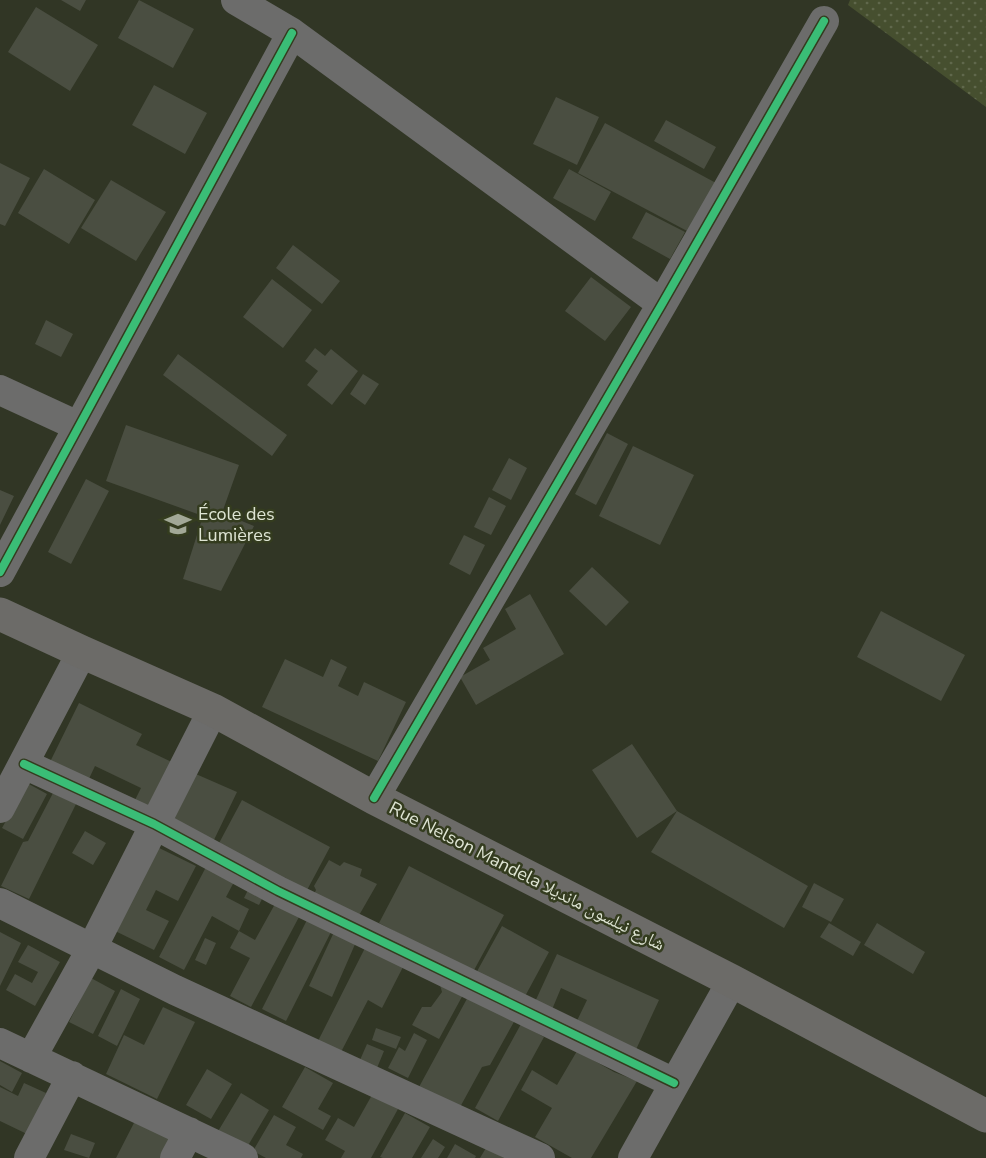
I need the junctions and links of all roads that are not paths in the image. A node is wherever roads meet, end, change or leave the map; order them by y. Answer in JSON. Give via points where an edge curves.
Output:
{"nodes":[{"id":1,"x":236,"y":0,"type":"edge"},
{"id":2,"x":824,"y":21,"type":"dead end"},
{"id":3,"x":292,"y":33,"type":"junction"},
{"id":4,"x":662,"y":304,"type":"junction"},
{"id":5,"x":0,"y":390,"type":"edge"},
{"id":6,"x":78,"y":426,"type":"junction"},
{"id":7,"x":0,"y":572,"type":"edge"},
{"id":8,"x":0,"y":614,"type":"edge"},
{"id":9,"x":82,"y":652,"type":"junction"},
{"id":10,"x":213,"y":710,"type":"junction"},
{"id":11,"x":24,"y":764,"type":"junction"},
{"id":12,"x":374,"y":798,"type":"junction"},
{"id":13,"x":0,"y":808,"type":"edge"},
{"id":14,"x":154,"y":824,"type":"junction"},
{"id":15,"x":0,"y":903,"type":"edge"},
{"id":16,"x":91,"y":950,"type":"junction"},
{"id":17,"x":732,"y":981,"type":"junction"},
{"id":18,"x":0,"y":1043,"type":"edge"},
{"id":19,"x":31,"y":1058,"type":"junction"},
{"id":20,"x":72,"y":1076,"type":"junction"},
{"id":21,"x":674,"y":1083,"type":"junction"},
{"id":22,"x":986,"y":1116,"type":"edge"},
{"id":23,"x":182,"y":1145,"type":"edge"},
{"id":24,"x":29,"y":1158,"type":"edge"},
{"id":25,"x":243,"y":1158,"type":"edge"},
{"id":26,"x":540,"y":1158,"type":"edge"},
{"id":27,"x":633,"y":1158,"type":"edge"}],
"edges":[{"from":1,"to":3,"type":"street"},
{"from":2,"to":4,"type":"street"},
{"from":3,"to":4,"type":"street"},
{"from":3,"to":6,"type":"street"},
{"from":4,"to":12,"type":"street"},
{"from":5,"to":6,"type":"street"},
{"from":6,"to":7,"type":"street"},
{"from":8,"to":9,"type":"main road","name":"Rue Nelson Mandela شارع نيلسون مانديلا"},
{"from":9,"to":10,"type":"main road","name":"Rue Nelson Mandela شارع نيلسون مانديلا"},
{"from":9,"to":11,"type":"street"},
{"from":10,"to":12,"type":"main road","name":"Rue Nelson Mandela شارع نيلسون مانديلا"},
{"from":10,"to":14,"type":"street"},
{"from":11,"to":13,"type":"street"},
{"from":11,"to":14,"type":"street"},
{"from":12,"to":17,"type":"main road","name":"Rue Nelson Mandela شارع نيلسون مانديلا"},
{"from":14,"to":16,"type":"street"},
{"from":14,"to":21,"type":"street","via":[[278,891]]},
{"from":15,"to":16,"type":"street"},
{"from":16,"to":19,"type":"street"},
{"from":16,"to":26,"type":"street"},
{"from":17,"to":21,"type":"street"},
{"from":17,"to":22,"type":"main road","name":"Rue Nelson Mandela شارع نيلسون مانديلا"},
{"from":18,"to":19,"type":"street"},
{"from":19,"to":20,"type":"street"},
{"from":20,"to":23,"type":"street"},
{"from":20,"to":24,"type":"street"},
{"from":21,"to":27,"type":"street"},
{"from":23,"to":25,"type":"street"}]}
